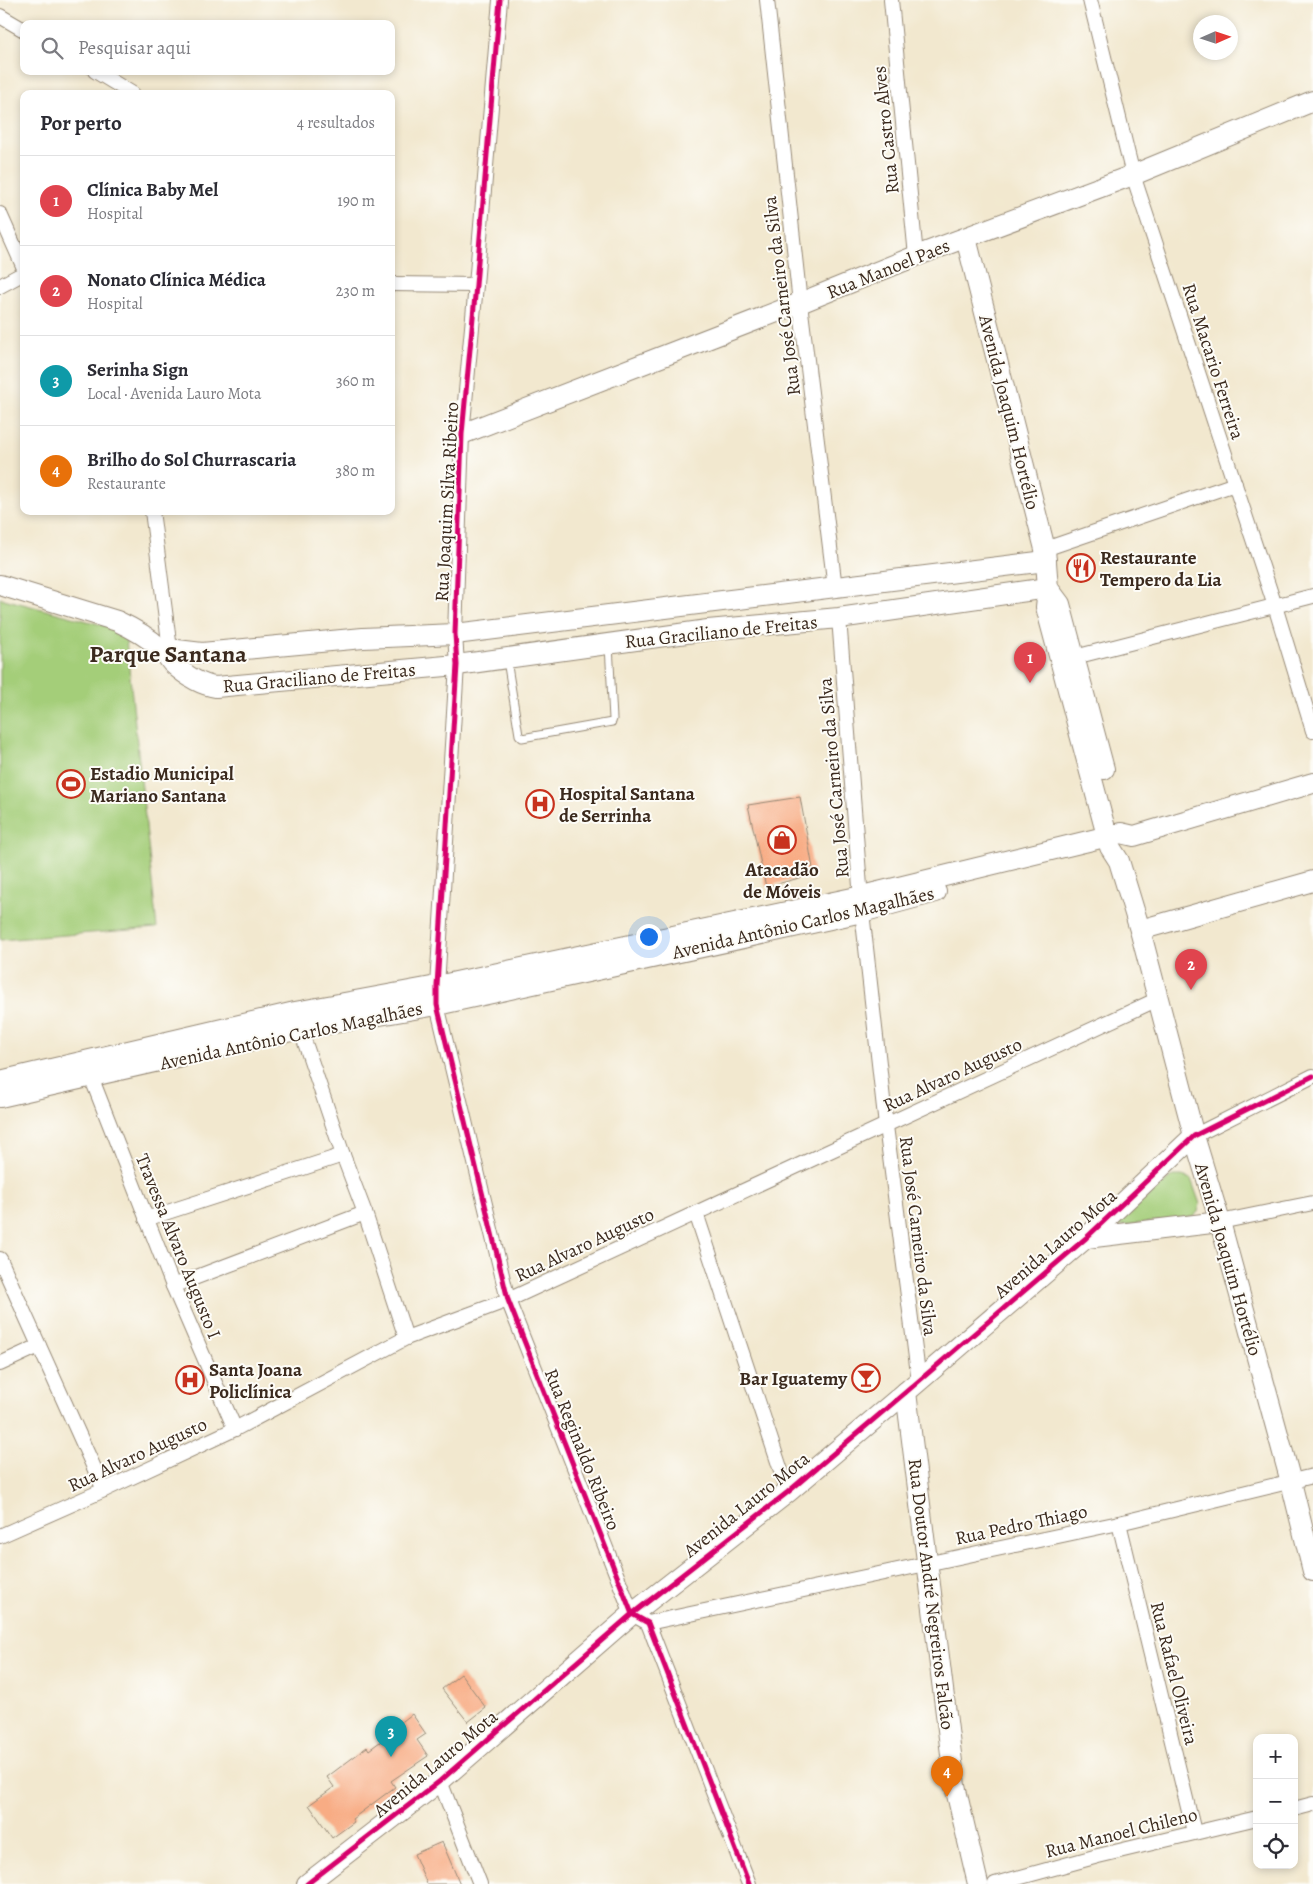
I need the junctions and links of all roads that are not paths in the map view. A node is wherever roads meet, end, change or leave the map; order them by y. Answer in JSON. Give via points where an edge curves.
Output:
{"nodes":[{"id":1,"x":500,"y":0,"type":"edge"},
{"id":2,"x":767,"y":0,"type":"edge"},
{"id":3,"x":890,"y":0,"type":"edge"},
{"id":4,"x":1090,"y":0,"type":"edge"},
{"id":5,"x":0,"y":16,"type":"edge"},
{"id":6,"x":20,"y":28,"type":"edge"},
{"id":7,"x":102,"y":75,"type":"edge"},
{"id":8,"x":126,"y":90,"type":"edge"},
{"id":9,"x":1313,"y":101,"type":"edge"},
{"id":10,"x":1133,"y":175,"type":"junction"},
{"id":11,"x":0,"y":214,"type":"edge"},
{"id":12,"x":966,"y":238,"type":"junction"},
{"id":13,"x":916,"y":256,"type":"junction"},
{"id":14,"x":20,"y":259,"type":"edge"},
{"id":15,"x":20,"y":275,"type":"edge"},
{"id":16,"x":395,"y":284,"type":"edge"},
{"id":17,"x":476,"y":285,"type":"junction"},
{"id":18,"x":0,"y":286,"type":"edge"},
{"id":19,"x":800,"y":303,"type":"junction"},
{"id":20,"x":462,"y":434,"type":"junction"},
{"id":21,"x":1235,"y":484,"type":"junction"},
{"id":22,"x":152,"y":515,"type":"edge"},
{"id":23,"x":1046,"y":555,"type":"junction"},
{"id":24,"x":0,"y":585,"type":"edge"},
{"id":25,"x":835,"y":588,"type":"junction"},
{"id":26,"x":1048,"y":588,"type":"junction"},
{"id":27,"x":1313,"y":596,"type":"edge"},
{"id":28,"x":1275,"y":606,"type":"junction"},
{"id":29,"x":839,"y":618,"type":"junction"},
{"id":30,"x":455,"y":634,"type":"junction"},
{"id":31,"x":609,"y":644,"type":"junction"},
{"id":32,"x":168,"y":653,"type":"junction"},
{"id":33,"x":507,"y":657,"type":"junction"},
{"id":34,"x":1067,"y":659,"type":"junction"},
{"id":35,"x":457,"y":665,"type":"junction"},
{"id":36,"x":1313,"y":731,"type":"edge"},
{"id":37,"x":1313,"y":783,"type":"edge"},
{"id":38,"x":1119,"y":843,"type":"junction"},
{"id":39,"x":1313,"y":881,"type":"edge"},
{"id":40,"x":862,"y":904,"type":"junction"},
{"id":41,"x":1140,"y":930,"type":"junction"},
{"id":42,"x":437,"y":995,"type":"junction"},
{"id":43,"x":1158,"y":999,"type":"junction"},
{"id":44,"x":297,"y":1021,"type":"junction"},
{"id":45,"x":88,"y":1070,"type":"junction"},
{"id":46,"x":1313,"y":1076,"type":"edge"},
{"id":47,"x":4,"y":1088,"type":"edge"},
{"id":48,"x":886,"y":1126,"type":"junction"},
{"id":49,"x":1194,"y":1136,"type":"junction"},
{"id":50,"x":343,"y":1155,"type":"junction"},
{"id":51,"x":1313,"y":1203,"type":"edge"},
{"id":52,"x":365,"y":1213,"type":"junction"},
{"id":53,"x":696,"y":1213,"type":"junction"},
{"id":54,"x":146,"y":1219,"type":"junction"},
{"id":55,"x":1220,"y":1222,"type":"junction"},
{"id":56,"x":1086,"y":1238,"type":"junction"},
{"id":57,"x":0,"y":1259,"type":"edge"},
{"id":58,"x":174,"y":1286,"type":"junction"},
{"id":59,"x":508,"y":1300,"type":"junction"},
{"id":60,"x":406,"y":1338,"type":"junction"},
{"id":61,"x":40,"y":1346,"type":"junction"},
{"id":62,"x":0,"y":1364,"type":"edge"},
{"id":63,"x":913,"y":1387,"type":"junction"},
{"id":64,"x":235,"y":1429,"type":"junction"},
{"id":65,"x":1313,"y":1476,"type":"edge"},
{"id":66,"x":1291,"y":1482,"type":"junction"},
{"id":67,"x":104,"y":1490,"type":"junction"},
{"id":68,"x":788,"y":1492,"type":"junction"},
{"id":69,"x":1119,"y":1523,"type":"junction"},
{"id":70,"x":0,"y":1536,"type":"edge"},
{"id":71,"x":928,"y":1563,"type":"junction"},
{"id":72,"x":1313,"y":1571,"type":"edge"},
{"id":73,"x":640,"y":1619,"type":"junction"},
{"id":74,"x":440,"y":1781,"type":"junction"},
{"id":75,"x":1313,"y":1804,"type":"edge"},
{"id":76,"x":1298,"y":1808,"type":"edge"},
{"id":77,"x":1253,"y":1819,"type":"edge"},
{"id":78,"x":1194,"y":1832,"type":"junction"},
{"id":79,"x":307,"y":1884,"type":"edge"},
{"id":80,"x":480,"y":1884,"type":"edge"},
{"id":81,"x":750,"y":1884,"type":"edge"},
{"id":82,"x":978,"y":1884,"type":"edge"},
{"id":83,"x":995,"y":1884,"type":"edge"}],
"edges":[{"from":1,"to":17,"type":"street","name":"Rua Joaquim Silva Ribeiro"},
{"from":2,"to":19,"type":"street","name":"Rua José Carneiro da Silva"},
{"from":3,"to":13,"type":"street","name":"Rua Castro Alves"},
{"from":4,"to":10,"type":"street","name":"Rua Macario Ferreira"},
{"from":5,"to":6,"type":"street"},
{"from":7,"to":8,"type":"street"},
{"from":9,"to":10,"type":"street","name":"Rua Manoel Paes"},
{"from":10,"to":12,"type":"street","name":"Rua Manoel Paes"},
{"from":10,"to":21,"type":"street","name":"Rua Macario Ferreira"},
{"from":11,"to":14,"type":"street"},
{"from":12,"to":13,"type":"street","name":"Rua Manoel Paes"},
{"from":12,"to":23,"type":"street","name":"Avenida Joaquim Hortélio"},
{"from":13,"to":19,"type":"street","name":"Rua Manoel Paes"},
{"from":15,"to":18,"type":"street"},
{"from":16,"to":17,"type":"street"},
{"from":17,"to":20,"type":"street","name":"Rua Joaquim Silva Ribeiro"},
{"from":19,"to":20,"type":"street","name":"Rua Manoel Paes"},
{"from":19,"to":25,"type":"street","name":"Rua José Carneiro da Silva"},
{"from":20,"to":30,"type":"street","name":"Rua Joaquim Silva Ribeiro"},
{"from":21,"to":23,"type":"street"},
{"from":21,"to":28,"type":"street","name":"Rua Macario Ferreira"},
{"from":22,"to":32,"type":"street"},
{"from":23,"to":25,"type":"street","name":"Rua Graciliano de Freitas"},
{"from":23,"to":26,"type":"street","name":"Avenida Joaquim Hortélio"},
{"from":24,"to":32,"type":"street","via":[[117,621],[133,628]]},
{"from":25,"to":30,"type":"street","name":"Rua Graciliano de Freitas"},
{"from":26,"to":29,"type":"street","name":"Rua Graciliano de Freitas"},
{"from":26,"to":34,"type":"street","name":"Avenida Joaquim Hortélio","via":[[1060,604]]},
{"from":27,"to":28,"type":"street"},
{"from":28,"to":34,"type":"street"},
{"from":28,"to":36,"type":"street","name":"Rua Macario Ferreira"},
{"from":29,"to":31,"type":"street","name":"Rua Graciliano de Freitas","via":[[708,630]]},
{"from":29,"to":40,"type":"street","name":"Rua José Carneiro da Silva"},
{"from":30,"to":32,"type":"street","name":"Rua Graciliano de Freitas"},
{"from":30,"to":35,"type":"street","name":"Rua Joaquim Silva Ribeiro"},
{"from":31,"to":33,"type":"street","name":"Rua Graciliano de Freitas"},
{"from":31,"to":33,"type":"lane","via":[[612,722],[522,738]]},
{"from":32,"to":35,"type":"street","name":"Rua Graciliano de Freitas","via":[[205,686],[216,687]]},
{"from":33,"to":35,"type":"street","name":"Rua Graciliano de Freitas"},
{"from":34,"to":38,"type":"street","name":"Avenida Joaquim Hortélio"},
{"from":35,"to":42,"type":"street","name":"Rua Joaquim Silva Ribeiro"},
{"from":37,"to":38,"type":"street","name":"Avenida Antônio Carlos Magalhães"},
{"from":38,"to":40,"type":"street","name":"Avenida Antônio Carlos Magalhães"},
{"from":38,"to":41,"type":"street","name":"Avenida Joaquim Hortélio"},
{"from":39,"to":41,"type":"street"},
{"from":40,"to":42,"type":"street","name":"Avenida Antônio Carlos Magalhães"},
{"from":40,"to":48,"type":"street","name":"Rua José Carneiro da Silva"},
{"from":41,"to":43,"type":"street","name":"Avenida Joaquim Hortélio"},
{"from":42,"to":44,"type":"street","name":"Avenida Antônio Carlos Magalhães"},
{"from":42,"to":59,"type":"street","name":"Rua Reginaldo Ribeiro"},
{"from":43,"to":48,"type":"street","name":"Rua Alvaro Augusto"},
{"from":43,"to":49,"type":"street","name":"Avenida Joaquim Hortélio"},
{"from":44,"to":45,"type":"street","name":"Avenida Antônio Carlos Magalhães"},
{"from":44,"to":50,"type":"street"},
{"from":45,"to":47,"type":"street","name":"Avenida Antônio Carlos Magalhães"},
{"from":45,"to":54,"type":"street","name":"Travessa Alvaro Augusto I"},
{"from":46,"to":49,"type":"street"},
{"from":48,"to":53,"type":"street","name":"Rua Alvaro Augusto"},
{"from":48,"to":63,"type":"street","name":"Rua José Carneiro da Silva"},
{"from":49,"to":55,"type":"street","name":"Avenida Joaquim Hortélio"},
{"from":49,"to":56,"type":"street","name":"Avenida Lauro Mota"},
{"from":50,"to":52,"type":"street"},
{"from":50,"to":54,"type":"street"},
{"from":51,"to":55,"type":"street"},
{"from":52,"to":58,"type":"street"},
{"from":52,"to":60,"type":"street"},
{"from":53,"to":59,"type":"street","name":"Rua Alvaro Augusto"},
{"from":53,"to":68,"type":"street"},
{"from":54,"to":58,"type":"street","name":"Travessa Alvaro Augusto I"},
{"from":55,"to":56,"type":"street","name":"Avenida Lauro Mota"},
{"from":55,"to":66,"type":"street","name":"Avenida Joaquim Hortélio"},
{"from":56,"to":63,"type":"street","name":"Avenida Lauro Mota"},
{"from":57,"to":61,"type":"street"},
{"from":58,"to":64,"type":"street","name":"Travessa Alvaro Augusto I"},
{"from":59,"to":60,"type":"street","name":"Rua Alvaro Augusto"},
{"from":59,"to":73,"type":"street","name":"Rua Reginaldo Ribeiro"},
{"from":60,"to":64,"type":"street","name":"Rua Alvaro Augusto"},
{"from":61,"to":62,"type":"street"},
{"from":61,"to":67,"type":"street"},
{"from":63,"to":68,"type":"street","name":"Avenida Lauro Mota"},
{"from":63,"to":71,"type":"street","name":"Rua Doutor André Negreiros Falcão"},
{"from":64,"to":67,"type":"street","name":"Rua Alvaro Augusto"},
{"from":65,"to":66,"type":"street","name":"Rua Pedro Thiago"},
{"from":66,"to":69,"type":"street","name":"Rua Pedro Thiago"},
{"from":66,"to":72,"type":"street","name":"Avenida Joaquim Hortélio"},
{"from":67,"to":70,"type":"street","name":"Rua Alvaro Augusto"},
{"from":68,"to":73,"type":"street","name":"Avenida Lauro Mota"},
{"from":69,"to":71,"type":"street","name":"Rua Pedro Thiago"},
{"from":69,"to":78,"type":"street","name":"Rua Rafael Oliveira"},
{"from":71,"to":73,"type":"street","name":"Rua Pedro Thiago"},
{"from":71,"to":82,"type":"street","name":"Rua Doutor André Negreiros Falcão","via":[[955,1786]]},
{"from":73,"to":74,"type":"street","name":"Avenida Lauro Mota"},
{"from":73,"to":81,"type":"street","name":"Rua Reginaldo Ribeiro"},
{"from":74,"to":79,"type":"street","name":"Avenida Lauro Mota"},
{"from":74,"to":80,"type":"street"},
{"from":75,"to":76,"type":"street"},
{"from":77,"to":78,"type":"street","name":"Rua Manoel Chileno"},
{"from":78,"to":83,"type":"street","name":"Rua Manoel Chileno"}]}
